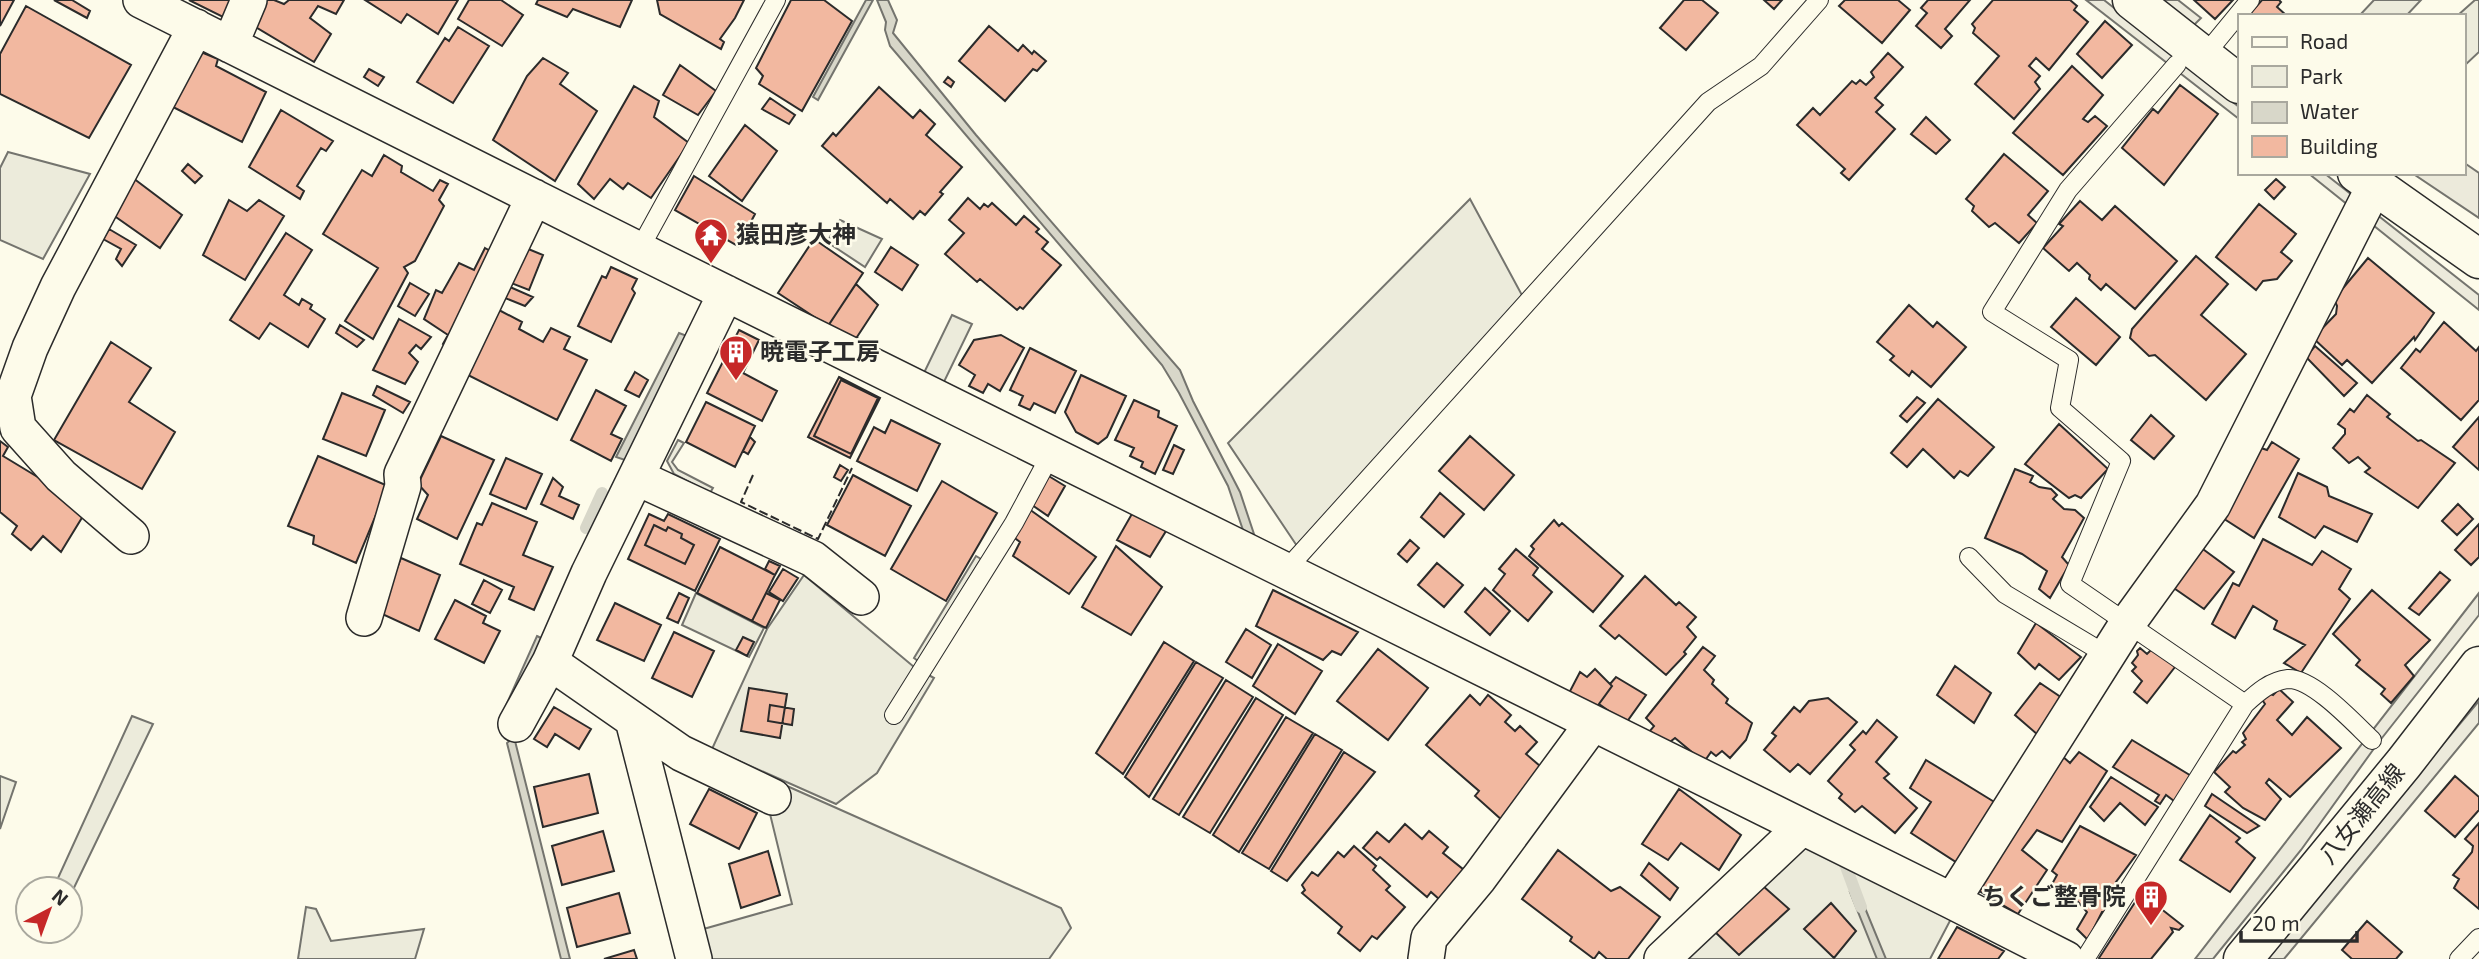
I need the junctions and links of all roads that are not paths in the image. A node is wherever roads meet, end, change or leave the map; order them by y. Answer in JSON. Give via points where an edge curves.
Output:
{"nodes":[{"id":1,"x":141,"y":0,"type":"edge"},
{"id":2,"x":249,"y":0,"type":"edge"},
{"id":3,"x":776,"y":0,"type":"edge"},
{"id":4,"x":1819,"y":0,"type":"edge"},
{"id":5,"x":2132,"y":0,"type":"edge"},
{"id":6,"x":2250,"y":0,"type":"edge"},
{"id":7,"x":196,"y":27,"type":"junction"},
{"id":8,"x":230,"y":45,"type":"junction"},
{"id":9,"x":2190,"y":60,"type":"junction"},
{"id":10,"x":2238,"y":84,"type":"edge"},
{"id":11,"x":2366,"y":179,"type":"edge"},
{"id":12,"x":534,"y":197,"type":"junction"},
{"id":13,"x":639,"y":250,"type":"junction"},
{"id":14,"x":2479,"y":258,"type":"edge"},
{"id":15,"x":726,"y":293,"type":"junction"},
{"id":16,"x":1051,"y":454,"type":"junction"},
{"id":17,"x":636,"y":477,"type":"junction"},
{"id":18,"x":131,"y":536,"type":"dead end"},
{"id":19,"x":1969,"y":556,"type":"dead end"},
{"id":20,"x":1285,"y":571,"type":"junction"},
{"id":21,"x":861,"y":597,"type":"dead end"},
{"id":22,"x":364,"y":618,"type":"dead end"},
{"id":23,"x":2127,"y":624,"type":"junction"},
{"id":24,"x":2107,"y":655,"type":"junction"},
{"id":25,"x":550,"y":662,"type":"junction"},
{"id":26,"x":2479,"y":666,"type":"edge"},
{"id":27,"x":2245,"y":704,"type":"junction"},
{"id":28,"x":894,"y":715,"type":"dead end"},
{"id":29,"x":633,"y":720,"type":"junction"},
{"id":30,"x":1593,"y":723,"type":"junction"},
{"id":31,"x":516,"y":724,"type":"dead end"},
{"id":32,"x":2372,"y":740,"type":"dead end"},
{"id":33,"x":773,"y":797,"type":"dead end"},
{"id":34,"x":1801,"y":827,"type":"junction"},
{"id":35,"x":1952,"y":901,"type":"junction"},
{"id":36,"x":2479,"y":938,"type":"edge"},
{"id":37,"x":694,"y":959,"type":"edge"},
{"id":38,"x":1426,"y":959,"type":"edge"},
{"id":39,"x":1662,"y":959,"type":"edge"},
{"id":40,"x":2066,"y":959,"type":"edge"},
{"id":41,"x":2085,"y":959,"type":"edge"},
{"id":42,"x":2243,"y":959,"type":"edge"},
{"id":43,"x":2459,"y":959,"type":"edge"}],
"edges":[{"from":1,"to":7,"type":"street"},
{"from":2,"to":8,"type":"street"},
{"from":3,"to":13,"type":"lane"},
{"from":4,"to":20,"type":"lane","via":[[1761,66],[1708,102]]},
{"from":5,"to":9,"type":"main road"},
{"from":6,"to":9,"type":"lane"},
{"from":7,"to":8,"type":"street"},
{"from":7,"to":18,"type":"street","via":[[58,286],[13,396],[18,428],[61,476]]},
{"from":8,"to":12,"type":"street"},
{"from":9,"to":10,"type":"main road"},
{"from":9,"to":23,"type":"lane","via":[[2068,190],[1992,312],[2069,360],[2060,408],[2121,461],[2070,584]]},
{"from":11,"to":14,"type":"main road"},
{"from":11,"to":23,"type":"street","via":[[2213,505]]},
{"from":12,"to":13,"type":"street"},
{"from":12,"to":22,"type":"street","via":[[402,474],[403,486]]},
{"from":13,"to":15,"type":"street"},
{"from":15,"to":16,"type":"street"},
{"from":15,"to":17,"type":"street"},
{"from":16,"to":20,"type":"street"},
{"from":16,"to":28,"type":"lane","via":[[1014,523]]},
{"from":17,"to":21,"type":"street","via":[[813,559]]},
{"from":17,"to":25,"type":"street"},
{"from":19,"to":24,"type":"lane","via":[[2006,594]]},
{"from":20,"to":30,"type":"street"},
{"from":23,"to":24,"type":"street"},
{"from":23,"to":27,"type":"lane"},
{"from":24,"to":35,"type":"street"},
{"from":25,"to":29,"type":"street"},
{"from":25,"to":31,"type":"street"},
{"from":26,"to":42,"type":"main road","name":"八女瀬高線"},
{"from":27,"to":32,"type":"lane","via":[[2264,687],[2289,679],[2312,686]]},
{"from":27,"to":41,"type":"lane"},
{"from":29,"to":33,"type":"street","via":[[681,753]]},
{"from":29,"to":37,"type":"street"},
{"from":30,"to":34,"type":"street"},
{"from":30,"to":38,"type":"street","via":[[1429,938]]},
{"from":34,"to":35,"type":"street"},
{"from":34,"to":39,"type":"street"},
{"from":35,"to":40,"type":"street"},
{"from":36,"to":43,"type":"lane"}]}
